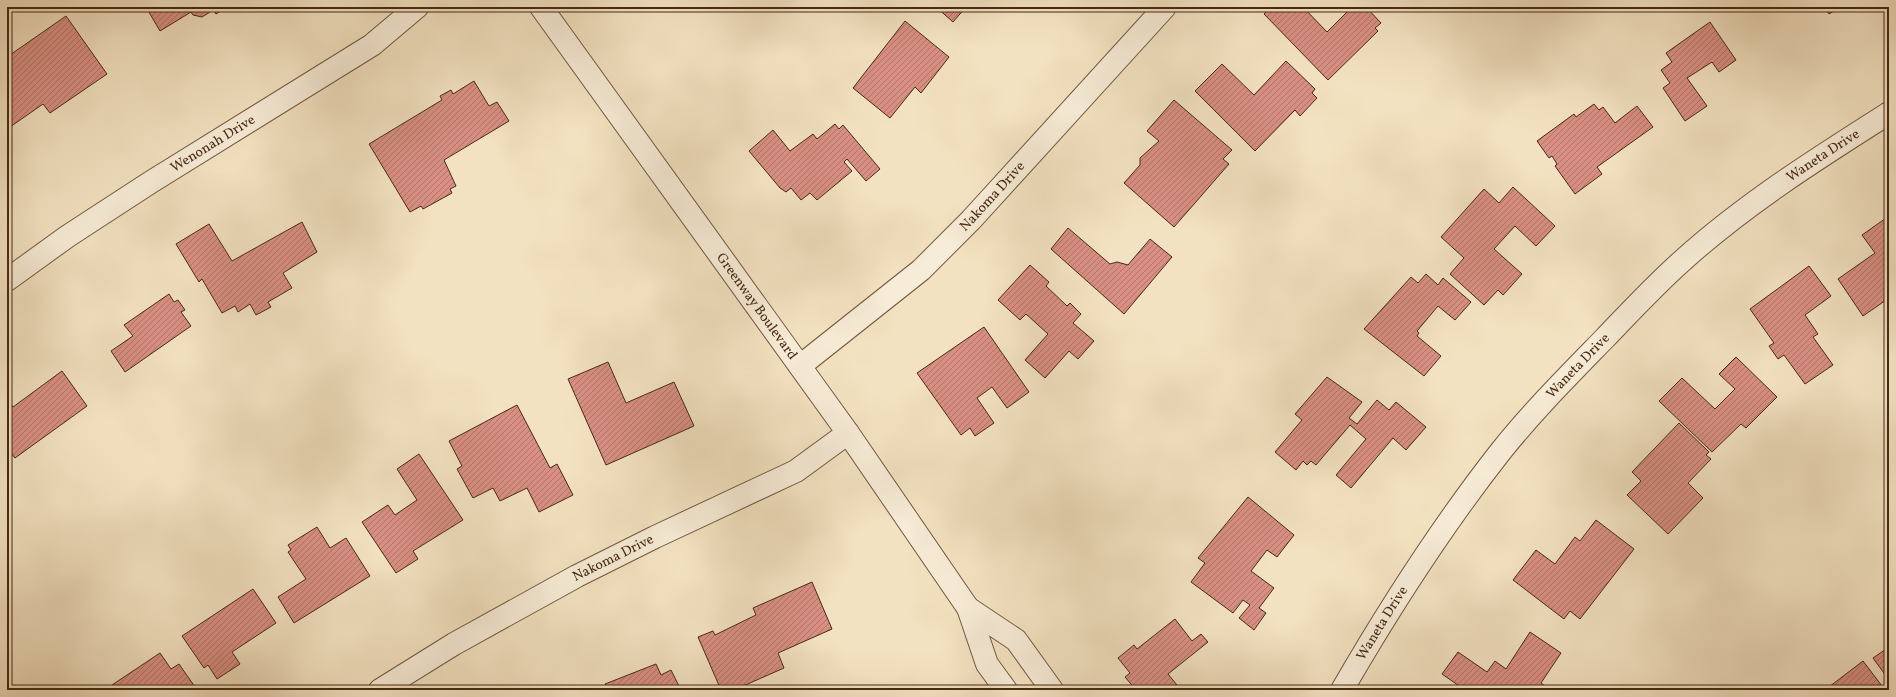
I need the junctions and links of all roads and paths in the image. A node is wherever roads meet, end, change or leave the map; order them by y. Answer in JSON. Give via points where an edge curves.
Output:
{"nodes":[{"id":1,"x":417,"y":7,"type":"edge"},
{"id":2,"x":542,"y":7,"type":"edge"},
{"id":3,"x":1165,"y":7,"type":"edge"},
{"id":4,"x":1889,"y":113,"type":"edge"},
{"id":5,"x":7,"y":280,"type":"edge"},
{"id":6,"x":800,"y":366,"type":"junction"},
{"id":7,"x":848,"y":433,"type":"junction"},
{"id":8,"x":968,"y":608,"type":"junction"},
{"id":9,"x":380,"y":690,"type":"edge"},
{"id":10,"x":1006,"y":690,"type":"edge"},
{"id":11,"x":1052,"y":690,"type":"edge"},
{"id":12,"x":1342,"y":690,"type":"edge"}],
"edges":[{"from":1,"to":5,"type":"street","name":"Wenonah Drive","via":[[372,45],[151,182],[68,236]]},
{"from":2,"to":6,"type":"street","name":"Greenway Boulevard"},
{"from":3,"to":6,"type":"street","name":"Nakoma Drive","via":[[927,265]]},
{"from":4,"to":12,"type":"street","name":"Waneta Drive","via":[[1751,206],[1682,261],[1560,384],[1501,451],[1455,514],[1411,578]]},
{"from":6,"to":7,"type":"street","name":"Greenway Boulevard"},
{"from":7,"to":8,"type":"street","name":"Greenway Boulevard"},
{"from":7,"to":9,"type":"street","name":"Nakoma Drive","via":[[796,471],[577,576],[454,644]]},
{"from":8,"to":10,"type":"street","via":[[987,664]]},
{"from":8,"to":11,"type":"street","via":[[1016,640]]}]}
